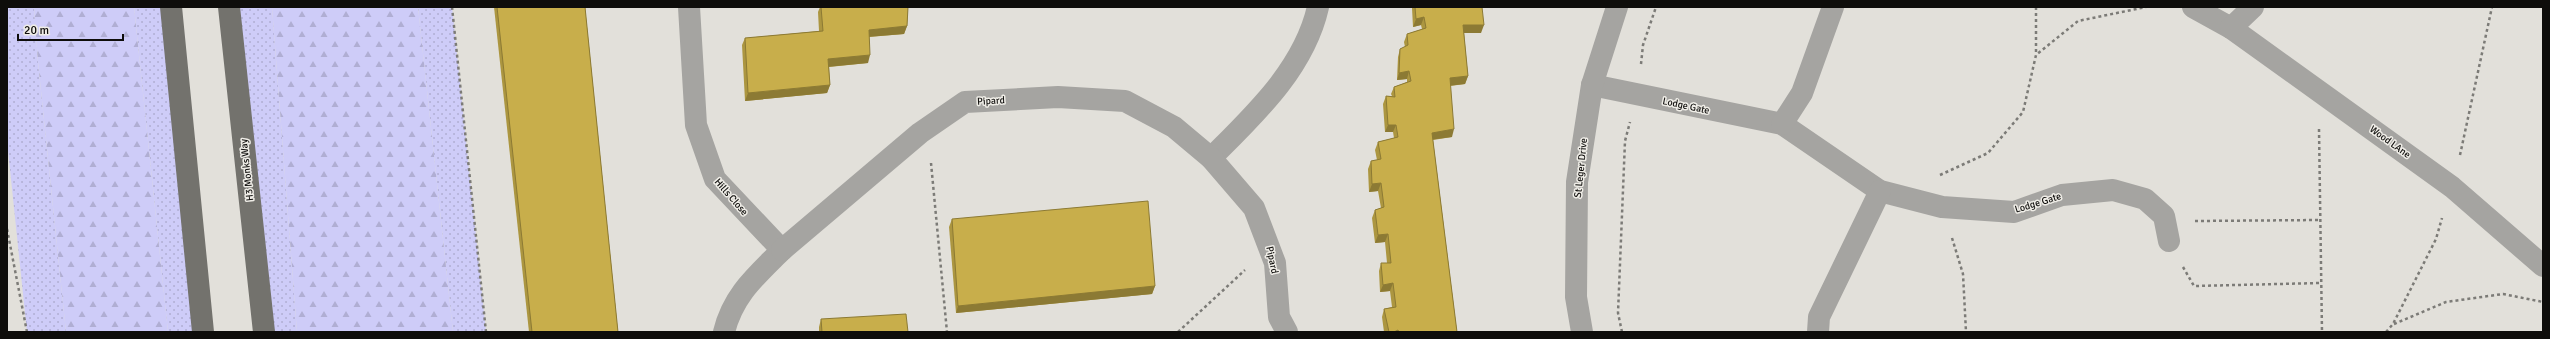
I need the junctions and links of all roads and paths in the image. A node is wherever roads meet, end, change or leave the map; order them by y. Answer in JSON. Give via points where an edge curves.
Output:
{"nodes":[{"id":1,"x":171,"y":7,"type":"edge"},
{"id":2,"x":229,"y":7,"type":"edge"},
{"id":3,"x":452,"y":7,"type":"edge"},
{"id":4,"x":689,"y":7,"type":"edge"},
{"id":5,"x":1318,"y":7,"type":"edge"},
{"id":6,"x":1616,"y":7,"type":"edge"},
{"id":7,"x":1656,"y":7,"type":"edge"},
{"id":8,"x":1833,"y":7,"type":"edge"},
{"id":9,"x":2036,"y":7,"type":"edge"},
{"id":10,"x":2146,"y":7,"type":"edge"},
{"id":11,"x":2194,"y":7,"type":"edge"},
{"id":12,"x":2253,"y":7,"type":"edge"},
{"id":13,"x":2492,"y":7,"type":"edge"},
{"id":14,"x":2231,"y":28,"type":"junction"},
{"id":15,"x":2036,"y":55,"type":"junction"},
{"id":16,"x":1592,"y":85,"type":"junction"},
{"id":17,"x":2319,"y":91,"type":"junction"},
{"id":18,"x":1637,"y":96,"type":"junction"},
{"id":19,"x":1782,"y":124,"type":"junction"},
{"id":20,"x":928,"y":127,"type":"junction"},
{"id":21,"x":1211,"y":158,"type":"junction"},
{"id":22,"x":2452,"y":187,"type":"junction"},
{"id":23,"x":1880,"y":191,"type":"junction"},
{"id":24,"x":1942,"y":207,"type":"junction"},
{"id":25,"x":2321,"y":220,"type":"junction"},
{"id":26,"x":7,"y":229,"type":"edge"},
{"id":27,"x":2167,"y":231,"type":"junction"},
{"id":28,"x":1270,"y":246,"type":"junction"},
{"id":29,"x":782,"y":250,"type":"junction"},
{"id":30,"x":2543,"y":266,"type":"edge"},
{"id":31,"x":2321,"y":284,"type":"junction"},
{"id":32,"x":2543,"y":302,"type":"edge"},
{"id":33,"x":2393,"y":324,"type":"junction"},
{"id":34,"x":27,"y":332,"type":"edge"},
{"id":35,"x":203,"y":332,"type":"edge"},
{"id":36,"x":264,"y":332,"type":"edge"},
{"id":37,"x":486,"y":332,"type":"edge"},
{"id":38,"x":724,"y":332,"type":"edge"},
{"id":39,"x":947,"y":332,"type":"edge"},
{"id":40,"x":1178,"y":332,"type":"edge"},
{"id":41,"x":1287,"y":332,"type":"edge"},
{"id":42,"x":1582,"y":332,"type":"edge"},
{"id":43,"x":1622,"y":332,"type":"edge"},
{"id":44,"x":1818,"y":332,"type":"edge"},
{"id":45,"x":1966,"y":332,"type":"edge"},
{"id":46,"x":2322,"y":332,"type":"edge"},
{"id":47,"x":2386,"y":332,"type":"edge"}],
"edges":[{"from":1,"to":35,"type":"main road"},
{"from":2,"to":36,"type":"main road","name":"H3 Monks Way"},
{"from":3,"to":37,"type":"path"},
{"from":4,"to":29,"type":"street","name":"Hills Close","via":[[696,125],[715,179]]},
{"from":5,"to":21,"type":"street","via":[[1298,58],[1261,108]]},
{"from":6,"to":16,"type":"street","name":"St Leger Drive"},
{"from":7,"to":18,"type":"path","via":[[1643,45]]},
{"from":8,"to":19,"type":"street","via":[[1802,93]]},
{"from":9,"to":15,"type":"path"},
{"from":10,"to":15,"type":"path","via":[[2078,21]]},
{"from":11,"to":14,"type":"street","name":"Wood LAne"},
{"from":12,"to":14,"type":"street"},
{"from":13,"to":22,"type":"path","via":[[2477,85]]},
{"from":14,"to":17,"type":"street","name":"Wood LAne"},
{"from":15,"to":24,"type":"path","via":[[2023,112],[1988,152],[1937,176]]},
{"from":16,"to":18,"type":"street","name":"Lodge Gate"},
{"from":16,"to":42,"type":"street","name":"St Leger Drive","via":[[1577,182],[1576,297]]},
{"from":17,"to":22,"type":"street","name":"Wood LAne"},
{"from":17,"to":25,"type":"path"},
{"from":18,"to":19,"type":"street","name":"Lodge Gate"},
{"from":18,"to":43,"type":"path","via":[[1625,141],[1618,313]]},
{"from":19,"to":23,"type":"street","name":"Lodge Gate"},
{"from":20,"to":21,"type":"street","name":"Pipard","via":[[966,102],[1058,97],[1125,101],[1174,127]]},
{"from":20,"to":29,"type":"street","name":"Pipard"},
{"from":20,"to":39,"type":"path"},
{"from":21,"to":28,"type":"street","name":"Pipard","via":[[1254,208]]},
{"from":22,"to":30,"type":"street","name":"Wood LAne"},
{"from":22,"to":33,"type":"path","via":[[2436,239]]},
{"from":23,"to":24,"type":"street","name":"Lodge Gate"},
{"from":23,"to":44,"type":"street","via":[[1819,317]]},
{"from":24,"to":27,"type":"street","name":"Lodge Gate","via":[[2014,212],[2062,196],[2113,190],[2145,199],[2164,216]]},
{"from":24,"to":45,"type":"path","via":[[1963,274]]},
{"from":25,"to":27,"type":"path"},
{"from":25,"to":31,"type":"path"},
{"from":26,"to":34,"type":"path"},
{"from":27,"to":31,"type":"path","via":[[2194,286]]},
{"from":28,"to":40,"type":"path"},
{"from":28,"to":41,"type":"street","name":"Pipard","via":[[1279,317]]},
{"from":29,"to":38,"type":"street","via":[[746,287],[729,313]]},
{"from":31,"to":46,"type":"path"},
{"from":32,"to":33,"type":"path","via":[[2503,294],[2446,302]]},
{"from":33,"to":47,"type":"path"}]}
